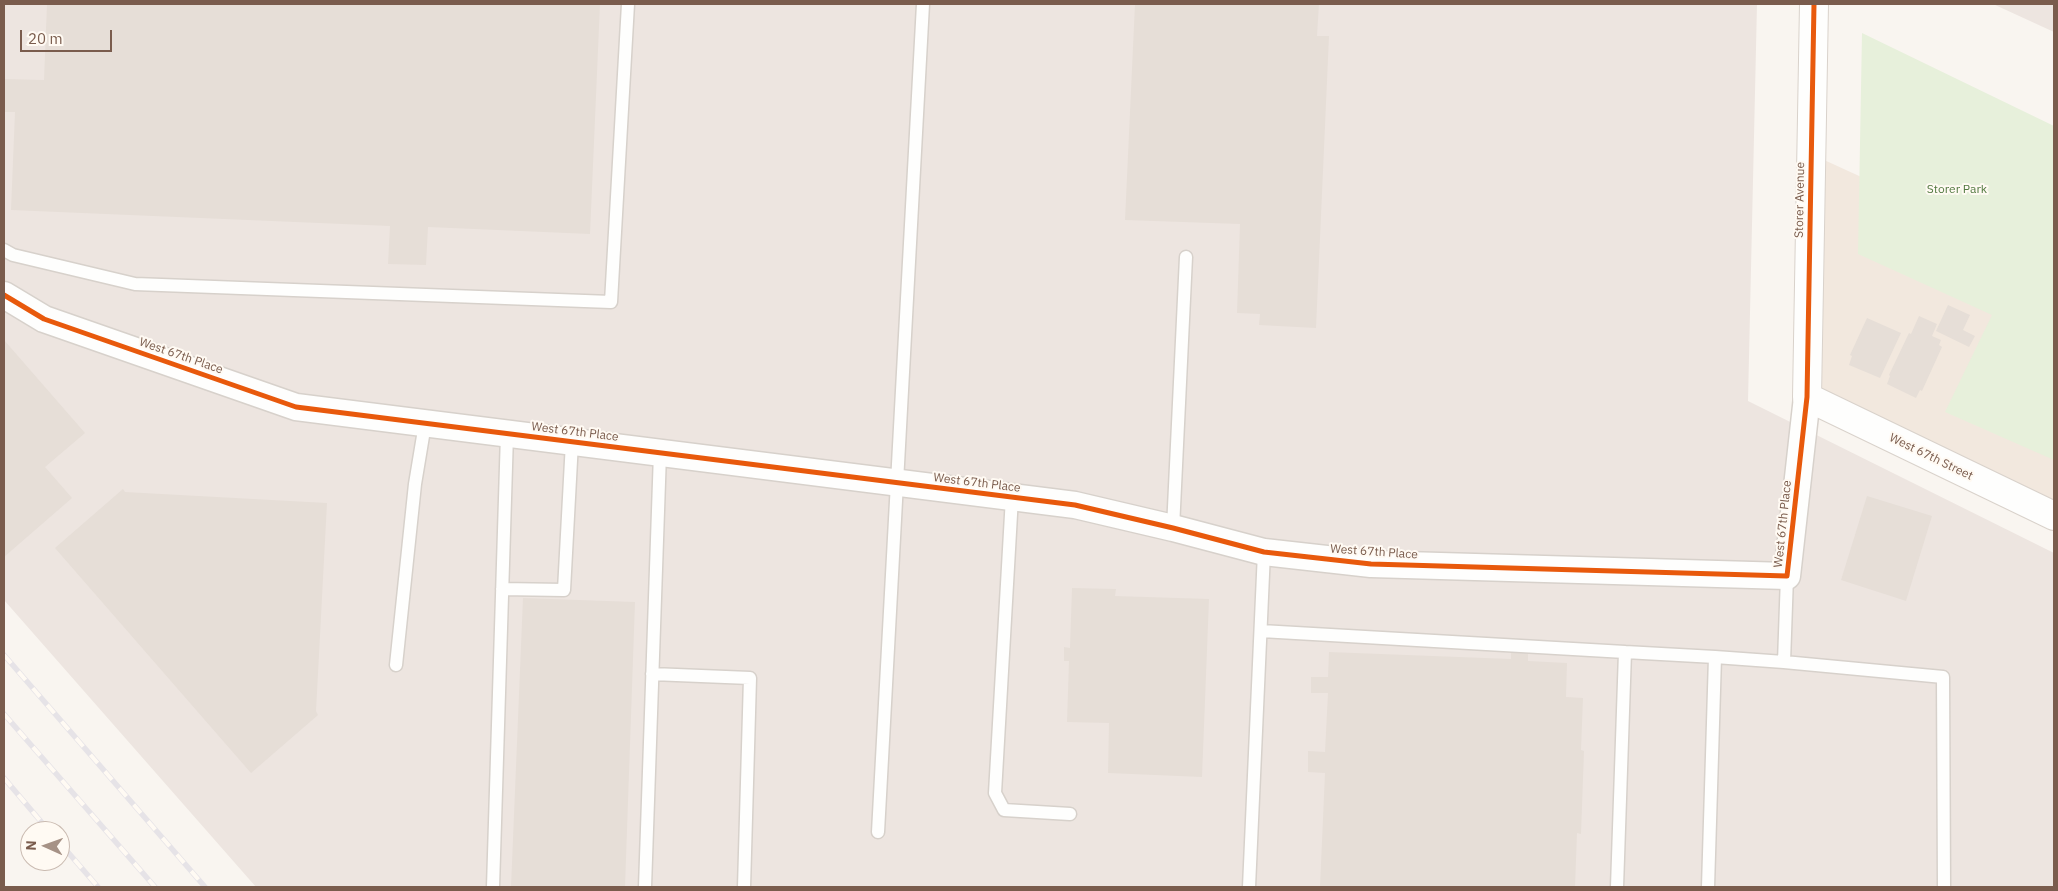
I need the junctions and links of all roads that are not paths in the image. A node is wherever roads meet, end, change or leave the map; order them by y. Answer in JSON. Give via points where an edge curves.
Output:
{"nodes":[{"id":1,"x":628,"y":4,"type":"edge"},
{"id":2,"x":923,"y":4,"type":"edge"},
{"id":3,"x":1814,"y":4,"type":"edge"},
{"id":4,"x":4,"y":250,"type":"edge"},
{"id":5,"x":1186,"y":257,"type":"dead end"},
{"id":6,"x":4,"y":295,"type":"edge"},
{"id":7,"x":1807,"y":397,"type":"junction"},
{"id":8,"x":425,"y":424,"type":"junction"},
{"id":9,"x":507,"y":434,"type":"junction"},
{"id":10,"x":572,"y":442,"type":"junction"},
{"id":11,"x":660,"y":453,"type":"junction"},
{"id":12,"x":897,"y":483,"type":"junction"},
{"id":13,"x":1012,"y":497,"type":"junction"},
{"id":14,"x":2054,"y":516,"type":"edge"},
{"id":15,"x":1173,"y":528,"type":"junction"},
{"id":16,"x":1264,"y":552,"type":"junction"},
{"id":17,"x":1788,"y":576,"type":"junction"},
{"id":18,"x":502,"y":589,"type":"junction"},
{"id":19,"x":1261,"y":631,"type":"junction"},
{"id":20,"x":1625,"y":652,"type":"junction"},
{"id":21,"x":1715,"y":657,"type":"junction"},
{"id":22,"x":1784,"y":662,"type":"junction"},
{"id":23,"x":396,"y":665,"type":"dead end"},
{"id":24,"x":652,"y":674,"type":"junction"},
{"id":25,"x":1070,"y":814,"type":"dead end"},
{"id":26,"x":878,"y":832,"type":"dead end"},
{"id":27,"x":493,"y":887,"type":"edge"},
{"id":28,"x":644,"y":887,"type":"edge"},
{"id":29,"x":744,"y":887,"type":"edge"},
{"id":30,"x":1249,"y":887,"type":"edge"},
{"id":31,"x":1618,"y":887,"type":"edge"},
{"id":32,"x":1708,"y":887,"type":"edge"},
{"id":33,"x":1944,"y":887,"type":"edge"}],
"edges":[{"from":1,"to":4,"type":"lane","via":[[611,302],[135,284]]},
{"from":2,"to":12,"type":"lane"},
{"from":3,"to":7,"type":"street","name":"Storer Avenue"},
{"from":5,"to":15,"type":"lane"},
{"from":6,"to":8,"type":"street","name":"West 67th Place","via":[[44,319],[296,407]]},
{"from":7,"to":14,"type":"street","name":"West 67th Street"},
{"from":7,"to":17,"type":"street","name":"West 67th Place"},
{"from":8,"to":9,"type":"street","name":"West 67th Place"},
{"from":8,"to":23,"type":"lane","via":[[415,484]]},
{"from":9,"to":10,"type":"street","name":"West 67th Place"},
{"from":9,"to":18,"type":"lane"},
{"from":10,"to":11,"type":"street","name":"West 67th Place"},
{"from":10,"to":18,"type":"lane","via":[[564,590]]},
{"from":11,"to":12,"type":"street","name":"West 67th Place"},
{"from":11,"to":24,"type":"lane"},
{"from":12,"to":13,"type":"street","name":"West 67th Place"},
{"from":12,"to":26,"type":"lane"},
{"from":13,"to":15,"type":"street","name":"West 67th Place","via":[[1075,505]]},
{"from":13,"to":25,"type":"lane","via":[[995,794],[1004,810]]},
{"from":15,"to":16,"type":"street","name":"West 67th Place"},
{"from":16,"to":17,"type":"street","name":"West 67th Place","via":[[1371,564]]},
{"from":16,"to":19,"type":"lane"},
{"from":17,"to":22,"type":"lane"},
{"from":18,"to":27,"type":"lane"},
{"from":19,"to":20,"type":"lane"},
{"from":19,"to":30,"type":"lane"},
{"from":20,"to":21,"type":"lane"},
{"from":20,"to":31,"type":"lane"},
{"from":21,"to":22,"type":"lane"},
{"from":21,"to":32,"type":"lane"},
{"from":22,"to":33,"type":"lane","via":[[1943,677]]},
{"from":24,"to":28,"type":"lane"},
{"from":24,"to":29,"type":"lane","via":[[750,678]]}]}
